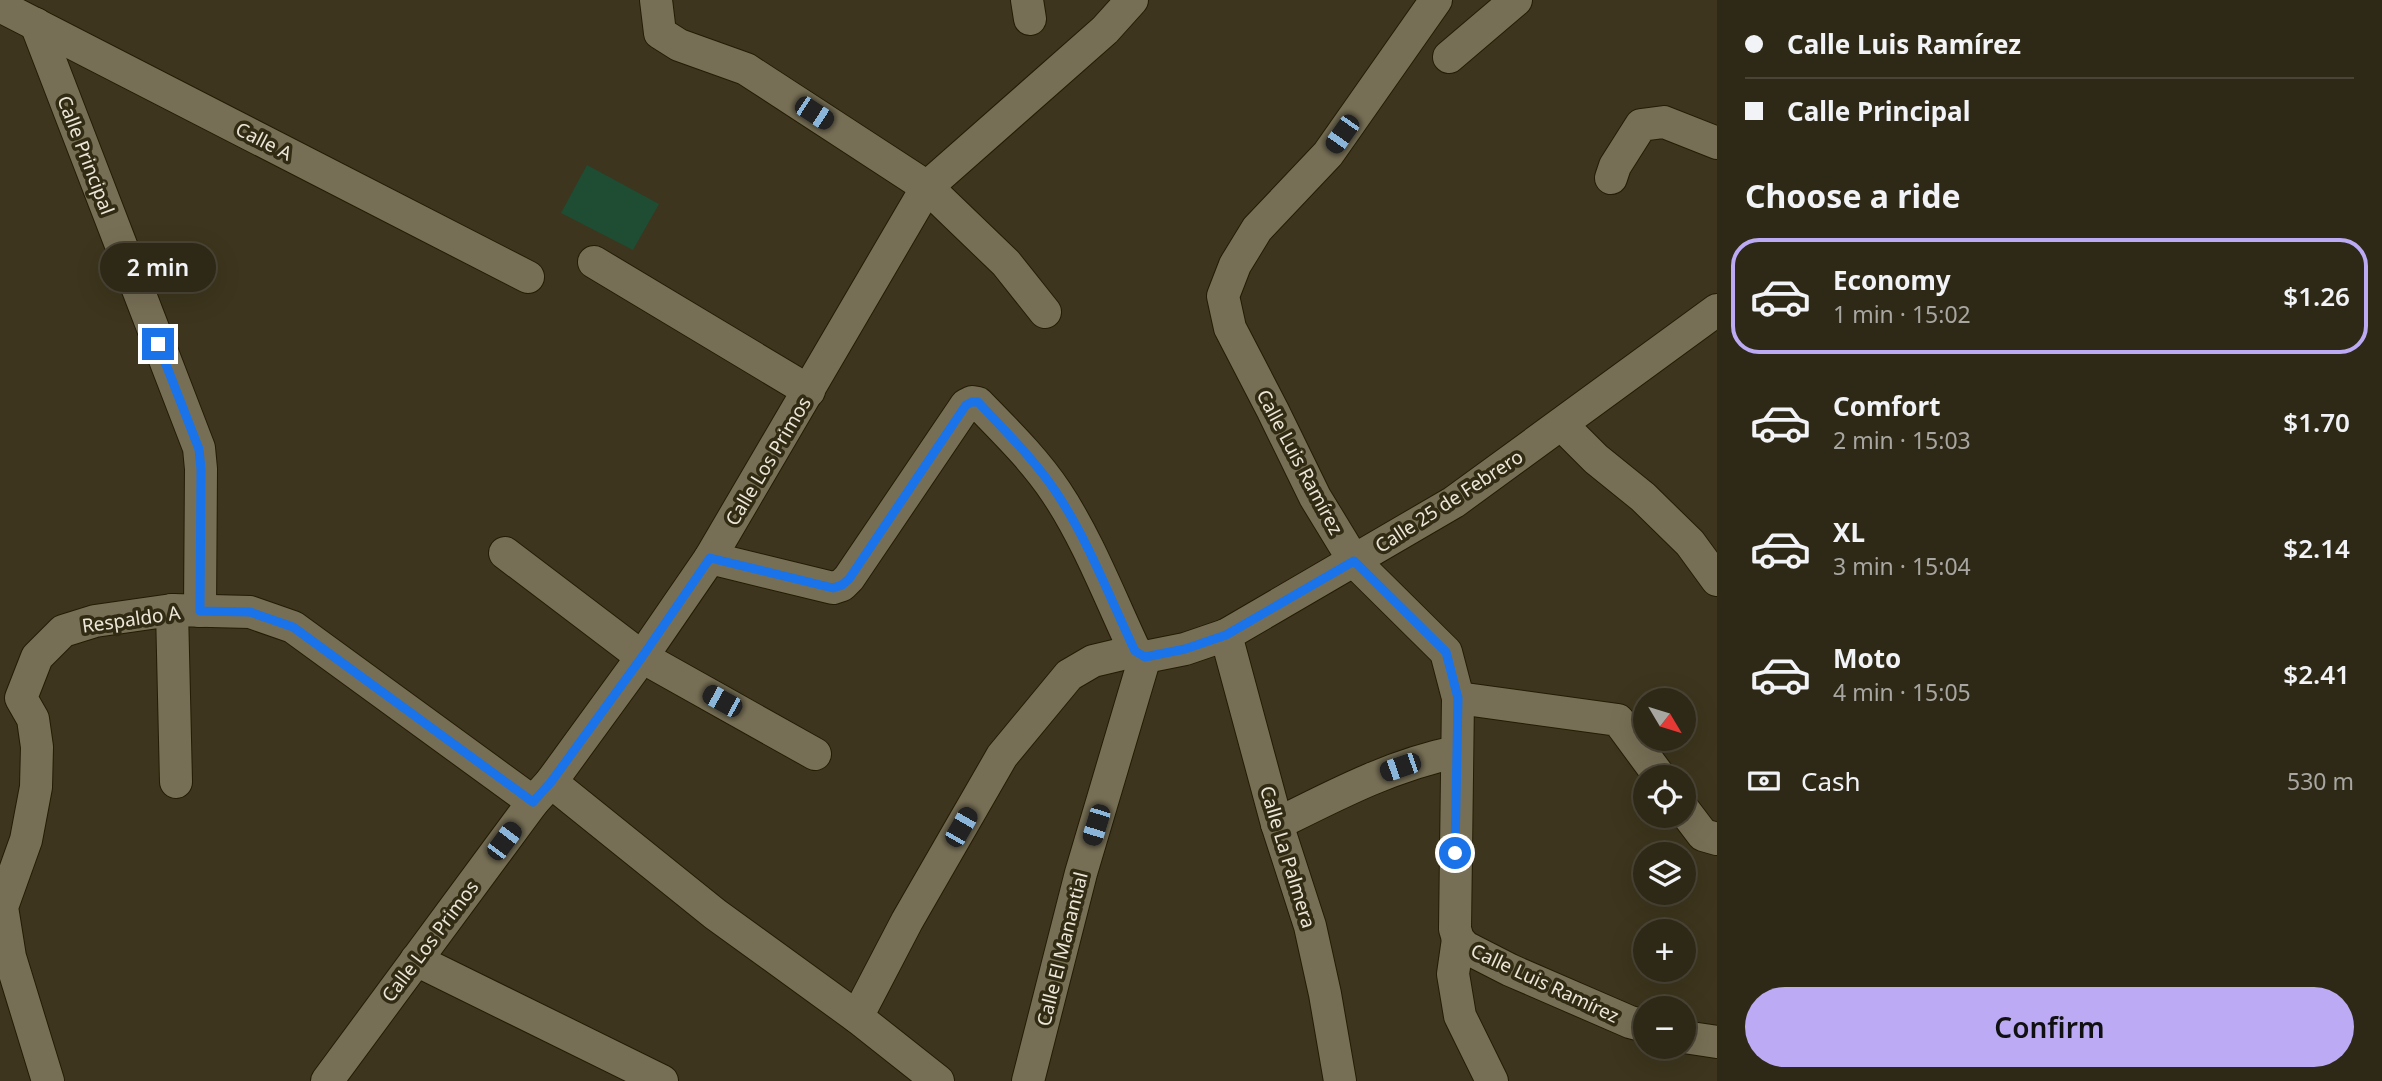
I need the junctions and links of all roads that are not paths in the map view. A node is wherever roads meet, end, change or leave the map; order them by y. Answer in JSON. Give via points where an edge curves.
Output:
{"nodes":[{"id":1,"x":656,"y":0,"type":"edge"},
{"id":2,"x":1132,"y":0,"type":"edge"},
{"id":3,"x":1436,"y":0,"type":"edge"},
{"id":4,"x":1516,"y":0,"type":"edge"},
{"id":5,"x":0,"y":6,"type":"edge"},
{"id":6,"x":36,"y":24,"type":"junction"},
{"id":7,"x":1449,"y":57,"type":"dead end"},
{"id":8,"x":1717,"y":143,"type":"edge"},
{"id":9,"x":1611,"y":178,"type":"dead end"},
{"id":10,"x":927,"y":187,"type":"junction"},
{"id":11,"x":594,"y":262,"type":"dead end"},
{"id":12,"x":528,"y":277,"type":"dead end"},
{"id":13,"x":1717,"y":310,"type":"edge"},
{"id":14,"x":1045,"y":312,"type":"dead end"},
{"id":15,"x":809,"y":391,"type":"junction"},
{"id":16,"x":1562,"y":425,"type":"junction"},
{"id":17,"x":505,"y":553,"type":"dead end"},
{"id":18,"x":710,"y":558,"type":"junction"},
{"id":19,"x":1354,"y":561,"type":"junction"},
{"id":20,"x":1717,"y":580,"type":"edge"},
{"id":21,"x":186,"y":611,"type":"junction"},
{"id":22,"x":1226,"y":635,"type":"junction"},
{"id":23,"x":1140,"y":654,"type":"junction"},
{"id":24,"x":642,"y":657,"type":"junction"},
{"id":25,"x":11,"y":696,"type":"edge"},
{"id":26,"x":1458,"y":698,"type":"junction"},
{"id":27,"x":1456,"y":752,"type":"junction"},
{"id":28,"x":815,"y":754,"type":"dead end"},
{"id":29,"x":1651,"y":765,"type":"edge"},
{"id":30,"x":176,"y":782,"type":"dead end"},
{"id":31,"x":542,"y":792,"type":"junction"},
{"id":32,"x":1277,"y":824,"type":"junction"},
{"id":33,"x":1696,"y":826,"type":"edge"},
{"id":34,"x":1717,"y":839,"type":"edge"},
{"id":35,"x":1,"y":907,"type":"edge"},
{"id":36,"x":1458,"y":939,"type":"junction"},
{"id":37,"x":416,"y":960,"type":"junction"},
{"id":38,"x":857,"y":1017,"type":"junction"},
{"id":39,"x":1633,"y":1023,"type":"edge"},
{"id":40,"x":1696,"y":1039,"type":"edge"},
{"id":41,"x":1717,"y":1042,"type":"edge"},
{"id":42,"x":48,"y":1081,"type":"edge"},
{"id":43,"x":327,"y":1081,"type":"edge"},
{"id":44,"x":662,"y":1081,"type":"edge"},
{"id":45,"x":937,"y":1081,"type":"edge"},
{"id":46,"x":1028,"y":1081,"type":"edge"},
{"id":47,"x":1340,"y":1081,"type":"edge"},
{"id":48,"x":1492,"y":1081,"type":"edge"}],
"edges":[{"from":1,"to":10,"type":"street","via":[[660,33],[679,45],[746,69]]},
{"from":2,"to":10,"type":"street","name":"Calle Los Primos","via":[[1105,30]]},
{"from":3,"to":19,"type":"street","name":"Calle Luis Ramírez","via":[[1328,154],[1257,229],[1223,296],[1230,328],[1315,497]]},
{"from":4,"to":7,"type":"street"},
{"from":5,"to":6,"type":"street","name":"Calle A"},
{"from":6,"to":12,"type":"street","name":"Calle A"},
{"from":6,"to":21,"type":"street","name":"Calle Principal","via":[[199,449],[201,469]]},
{"from":8,"to":9,"type":"street","via":[[1664,122],[1641,125]]},
{"from":10,"to":14,"type":"street","via":[[1006,263]]},
{"from":10,"to":15,"type":"street","name":"Calle Los Primos"},
{"from":11,"to":15,"type":"street"},
{"from":13,"to":16,"type":"street","name":"Calle 25 de Febrero"},
{"from":15,"to":18,"type":"street","name":"Calle Los Primos"},
{"from":16,"to":19,"type":"street","name":"Calle 25 de Febrero","via":[[1454,502]]},
{"from":16,"to":20,"type":"street","via":[[1680,534]]},
{"from":17,"to":24,"type":"street"},
{"from":18,"to":23,"type":"street","via":[[833,588],[842,585],[966,405],[978,402],[1035,464],[1066,509]]},
{"from":18,"to":24,"type":"street","name":"Calle Los Primos"},
{"from":19,"to":22,"type":"street","name":"Calle 25 de Febrero"},
{"from":19,"to":26,"type":"street","name":"Calle Luis Ramírez","via":[[1446,652]]},
{"from":21,"to":25,"type":"street","name":"Respaldo A","via":[[94,621],[63,631],[37,657]]},
{"from":21,"to":30,"type":"street","name":"Calle Principal"},
{"from":21,"to":31,"type":"street","name":"Respaldo A","via":[[250,612],[293,627]]},
{"from":22,"to":23,"type":"street","name":"Calle 25 de Febrero","via":[[1185,649]]},
{"from":22,"to":32,"type":"street","name":"Calle La Palmera"},
{"from":23,"to":38,"type":"street","name":"Calle 25 de Febrero","via":[[1093,660],[1069,675],[1002,756],[906,921]]},
{"from":23,"to":46,"type":"street","name":"Calle El Manantial"},
{"from":24,"to":28,"type":"street"},
{"from":24,"to":31,"type":"street","name":"Calle Los Primos"},
{"from":25,"to":35,"type":"street","name":"Respaldo A","via":[[33,719],[36,787],[26,840]]},
{"from":26,"to":27,"type":"street","name":"Calle Luis Ramírez"},
{"from":26,"to":29,"type":"street","via":[[1618,720]]},
{"from":27,"to":32,"type":"street","via":[[1377,775]]},
{"from":27,"to":36,"type":"street","name":"Calle Luis Ramírez"},
{"from":31,"to":37,"type":"street","name":"Calle Los Primos"},
{"from":31,"to":38,"type":"street","name":"Respaldo A"},
{"from":32,"to":47,"type":"street","name":"Calle La Palmera","via":[[1310,926]]},
{"from":33,"to":34,"type":"street","via":[[1703,835]]},
{"from":35,"to":42,"type":"street","name":"Respaldo A","via":[[10,957]]},
{"from":36,"to":39,"type":"street","name":"Calle Luis Ramírez","via":[[1510,970]]},
{"from":36,"to":48,"type":"street","via":[[1453,974],[1460,1016]]},
{"from":37,"to":43,"type":"street","name":"Calle Los Primos"},
{"from":37,"to":44,"type":"street"},
{"from":38,"to":45,"type":"street","name":"Respaldo A"},
{"from":40,"to":41,"type":"street"}]}
